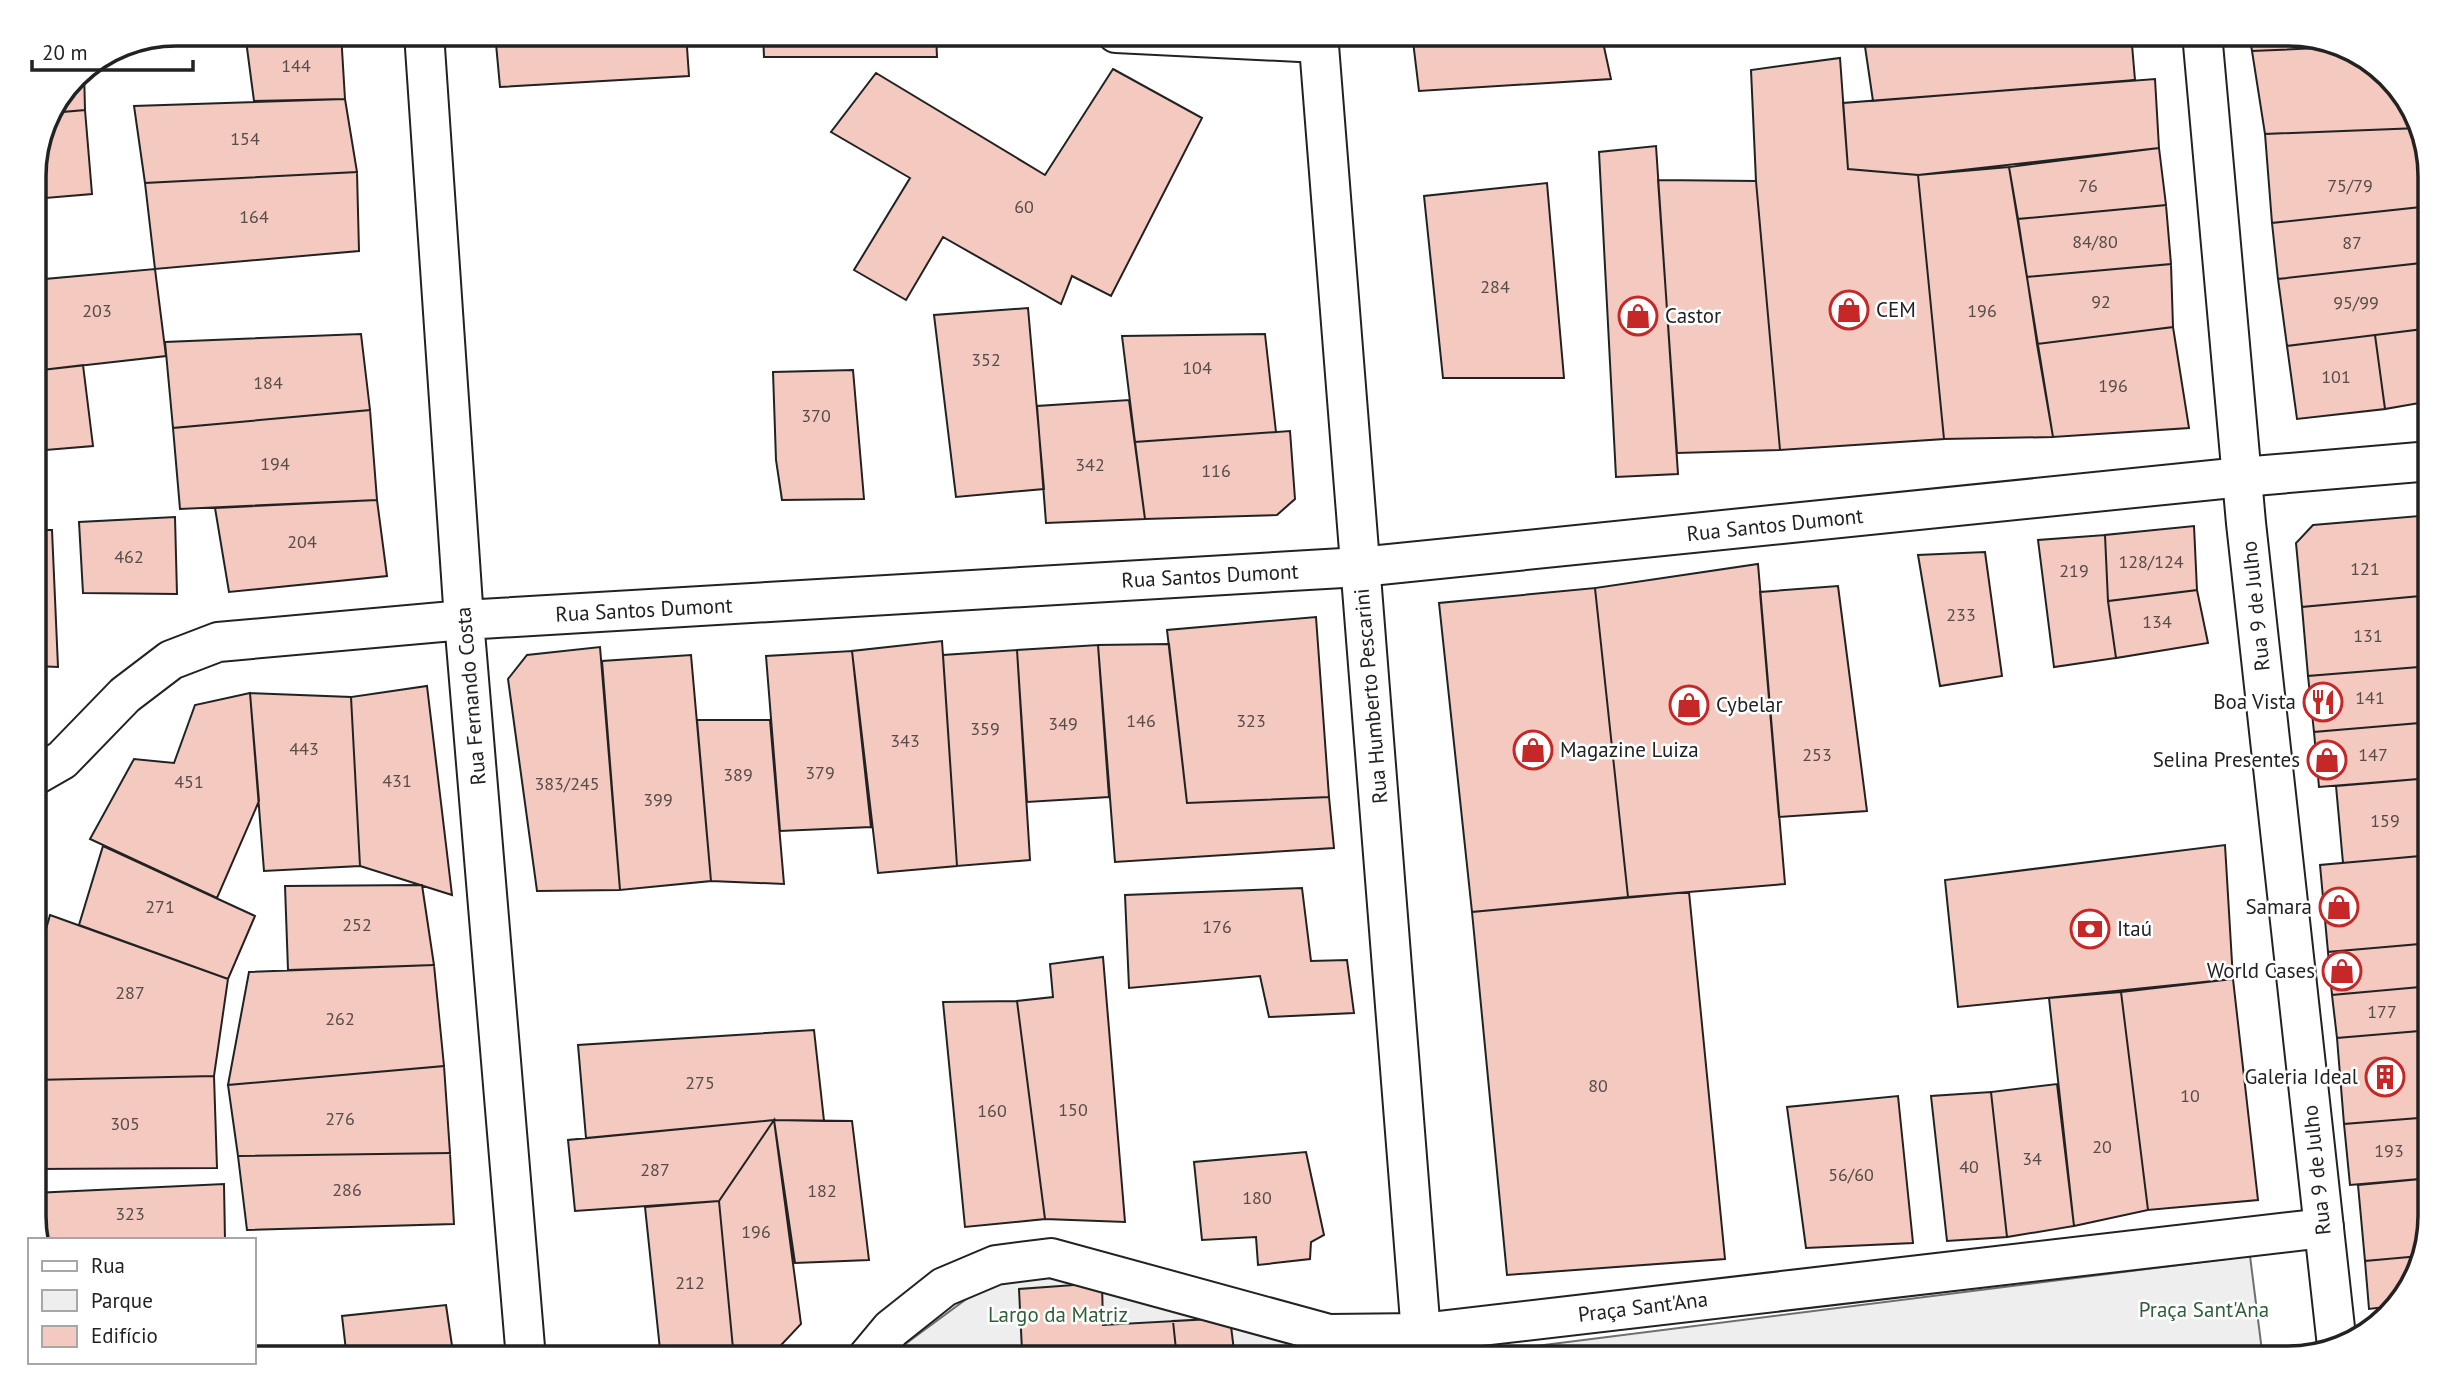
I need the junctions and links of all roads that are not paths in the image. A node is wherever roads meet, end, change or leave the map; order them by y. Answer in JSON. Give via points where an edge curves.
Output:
{"nodes":[{"id":1,"x":425,"y":46,"type":"edge"},
{"id":2,"x":1319,"y":46,"type":"edge"},
{"id":3,"x":2203,"y":46,"type":"edge"},
{"id":4,"x":2418,"y":462,"type":"edge"},
{"id":5,"x":2242,"y":477,"type":"junction"},
{"id":6,"x":1360,"y":567,"type":"junction"},
{"id":7,"x":464,"y":620,"type":"junction"},
{"id":8,"x":46,"y":769,"type":"edge"},
{"id":9,"x":2324,"y":1228,"type":"junction"},
{"id":10,"x":2336,"y":1338,"type":"edge"},
{"id":11,"x":525,"y":1346,"type":"edge"},
{"id":12,"x":877,"y":1346,"type":"edge"},
{"id":13,"x":1422,"y":1346,"type":"edge"}],
"edges":[{"from":1,"to":7,"type":"street","name":"Rua Fernando Costa"},
{"from":2,"to":6,"type":"street","name":"Rua Humberto Pescarini"},
{"from":3,"to":5,"type":"street","name":"Rua 9 de Julho"},
{"from":4,"to":5,"type":"street","name":"Rua Santos Dumont"},
{"from":5,"to":6,"type":"street","name":"Rua Santos Dumont"},
{"from":5,"to":9,"type":"street","name":"Rua 9 de Julho"},
{"from":6,"to":7,"type":"street","name":"Rua Santos Dumont"},
{"from":6,"to":13,"type":"street","name":"Rua Humberto Pescarini"},
{"from":7,"to":8,"type":"street","name":"Rua Santos Dumont","via":[[206,646],[171,660],[125,695],[62,760]]},
{"from":7,"to":11,"type":"street","name":"Rua Fernando Costa"},
{"from":9,"to":10,"type":"street","name":"Rua 9 de Julho"},
{"from":9,"to":13,"type":"street","name":"Praça Sant'Ana"},
{"from":12,"to":13,"type":"street","name":"Praça Sant'Ana","via":[[944,1287],[996,1265],[1051,1258],[1329,1334]]}]}
